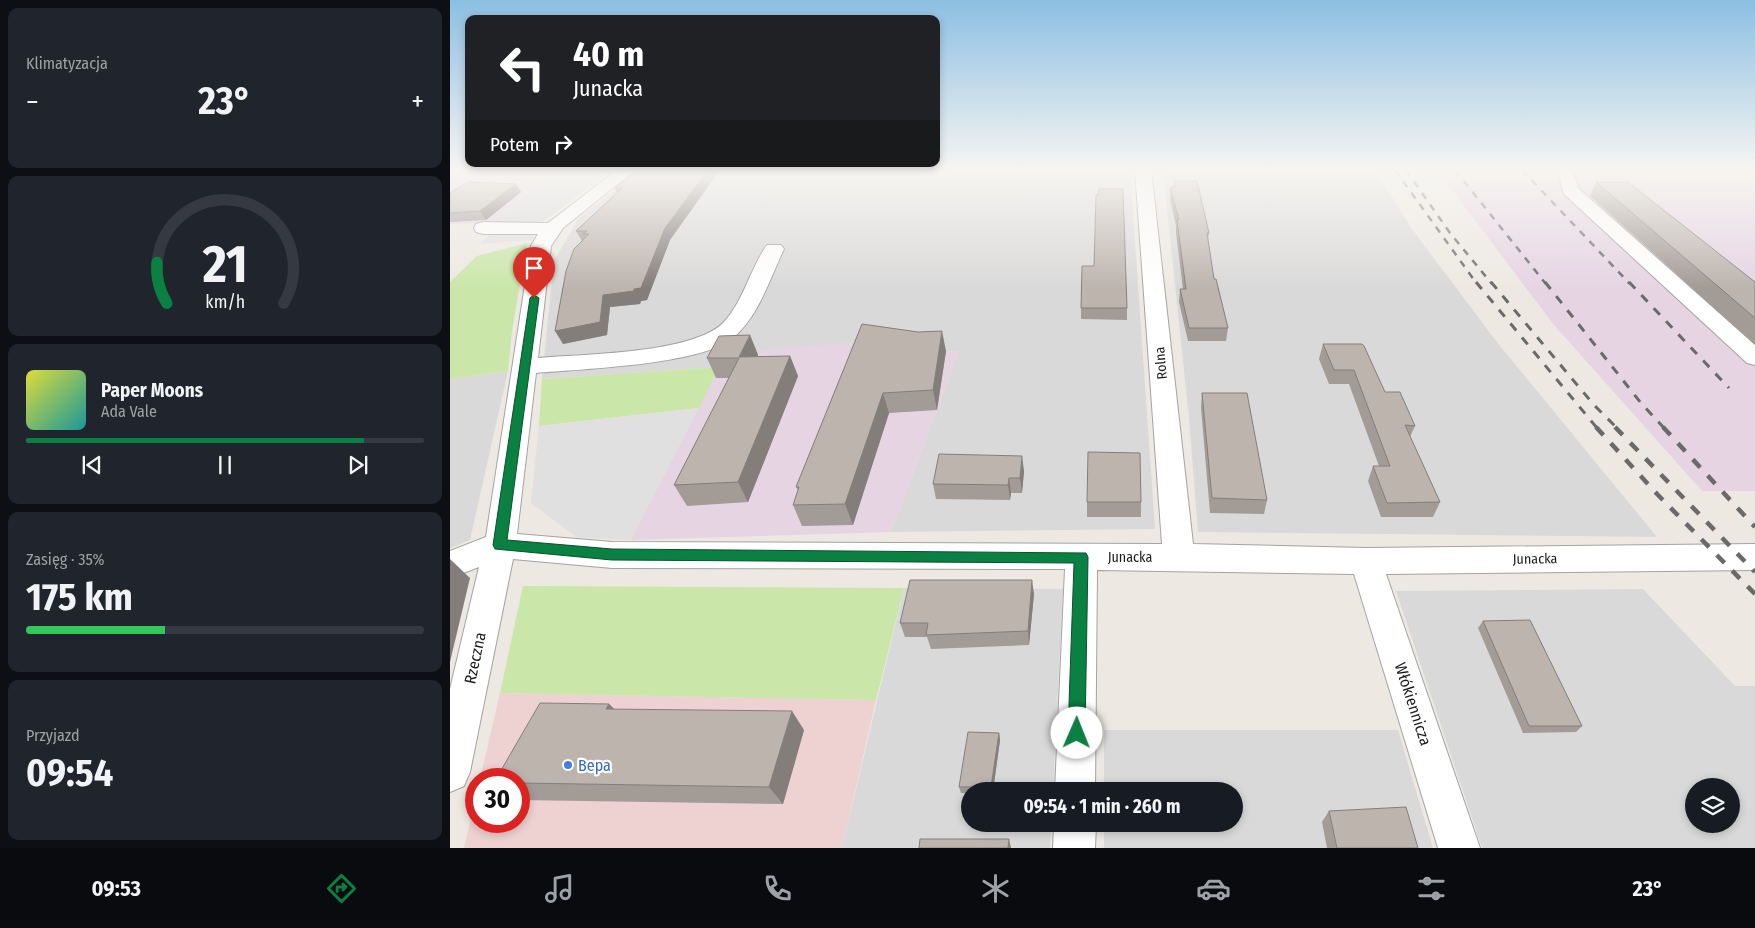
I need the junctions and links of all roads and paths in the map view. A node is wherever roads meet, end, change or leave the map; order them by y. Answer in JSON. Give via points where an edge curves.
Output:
{"nodes":[{"id":1,"x":577,"y":210,"type":"edge"},
{"id":2,"x":1148,"y":210,"type":"edge"},
{"id":3,"x":1592,"y":210,"type":"edge"},
{"id":4,"x":553,"y":229,"type":"junction"},
{"id":5,"x":471,"y":245,"type":"dead end"},
{"id":6,"x":774,"y":249,"type":"dead end"},
{"id":7,"x":1755,"y":358,"type":"edge"},
{"id":8,"x":525,"y":366,"type":"junction"},
{"id":9,"x":500,"y":545,"type":"junction"},
{"id":10,"x":1081,"y":557,"type":"junction"},
{"id":11,"x":1179,"y":557,"type":"junction"},
{"id":12,"x":1755,"y":557,"type":"edge"},
{"id":13,"x":1366,"y":561,"type":"junction"},
{"id":14,"x":450,"y":565,"type":"edge"},
{"id":15,"x":450,"y":772,"type":"edge"},
{"id":16,"x":1075,"y":782,"type":"edge"},
{"id":17,"x":1075,"y":832,"type":"edge"},
{"id":18,"x":1074,"y":848,"type":"edge"},
{"id":19,"x":1459,"y":848,"type":"edge"}],
"edges":[{"from":1,"to":4,"type":"street"},
{"from":2,"to":11,"type":"street","name":"Rolna"},
{"from":3,"to":7,"type":"street"},
{"from":4,"to":5,"type":"street","via":[[488,228]]},
{"from":4,"to":8,"type":"street","name":"Rzeczna","via":[[542,246]]},
{"from":6,"to":8,"type":"street","via":[[736,323],[722,336],[702,345],[664,353]]},
{"from":8,"to":9,"type":"street","name":"Rzeczna"},
{"from":9,"to":10,"type":"street","name":"Junacka","via":[[612,555]]},
{"from":9,"to":14,"type":"street","name":"Junacka"},
{"from":9,"to":15,"type":"street","name":"Rzeczna"},
{"from":10,"to":11,"type":"street","name":"Junacka"},
{"from":10,"to":16,"type":"street"},
{"from":11,"to":13,"type":"street","name":"Junacka"},
{"from":12,"to":13,"type":"street","name":"Junacka"},
{"from":13,"to":19,"type":"street","name":"Włókiennicza"},
{"from":17,"to":18,"type":"street"}]}
